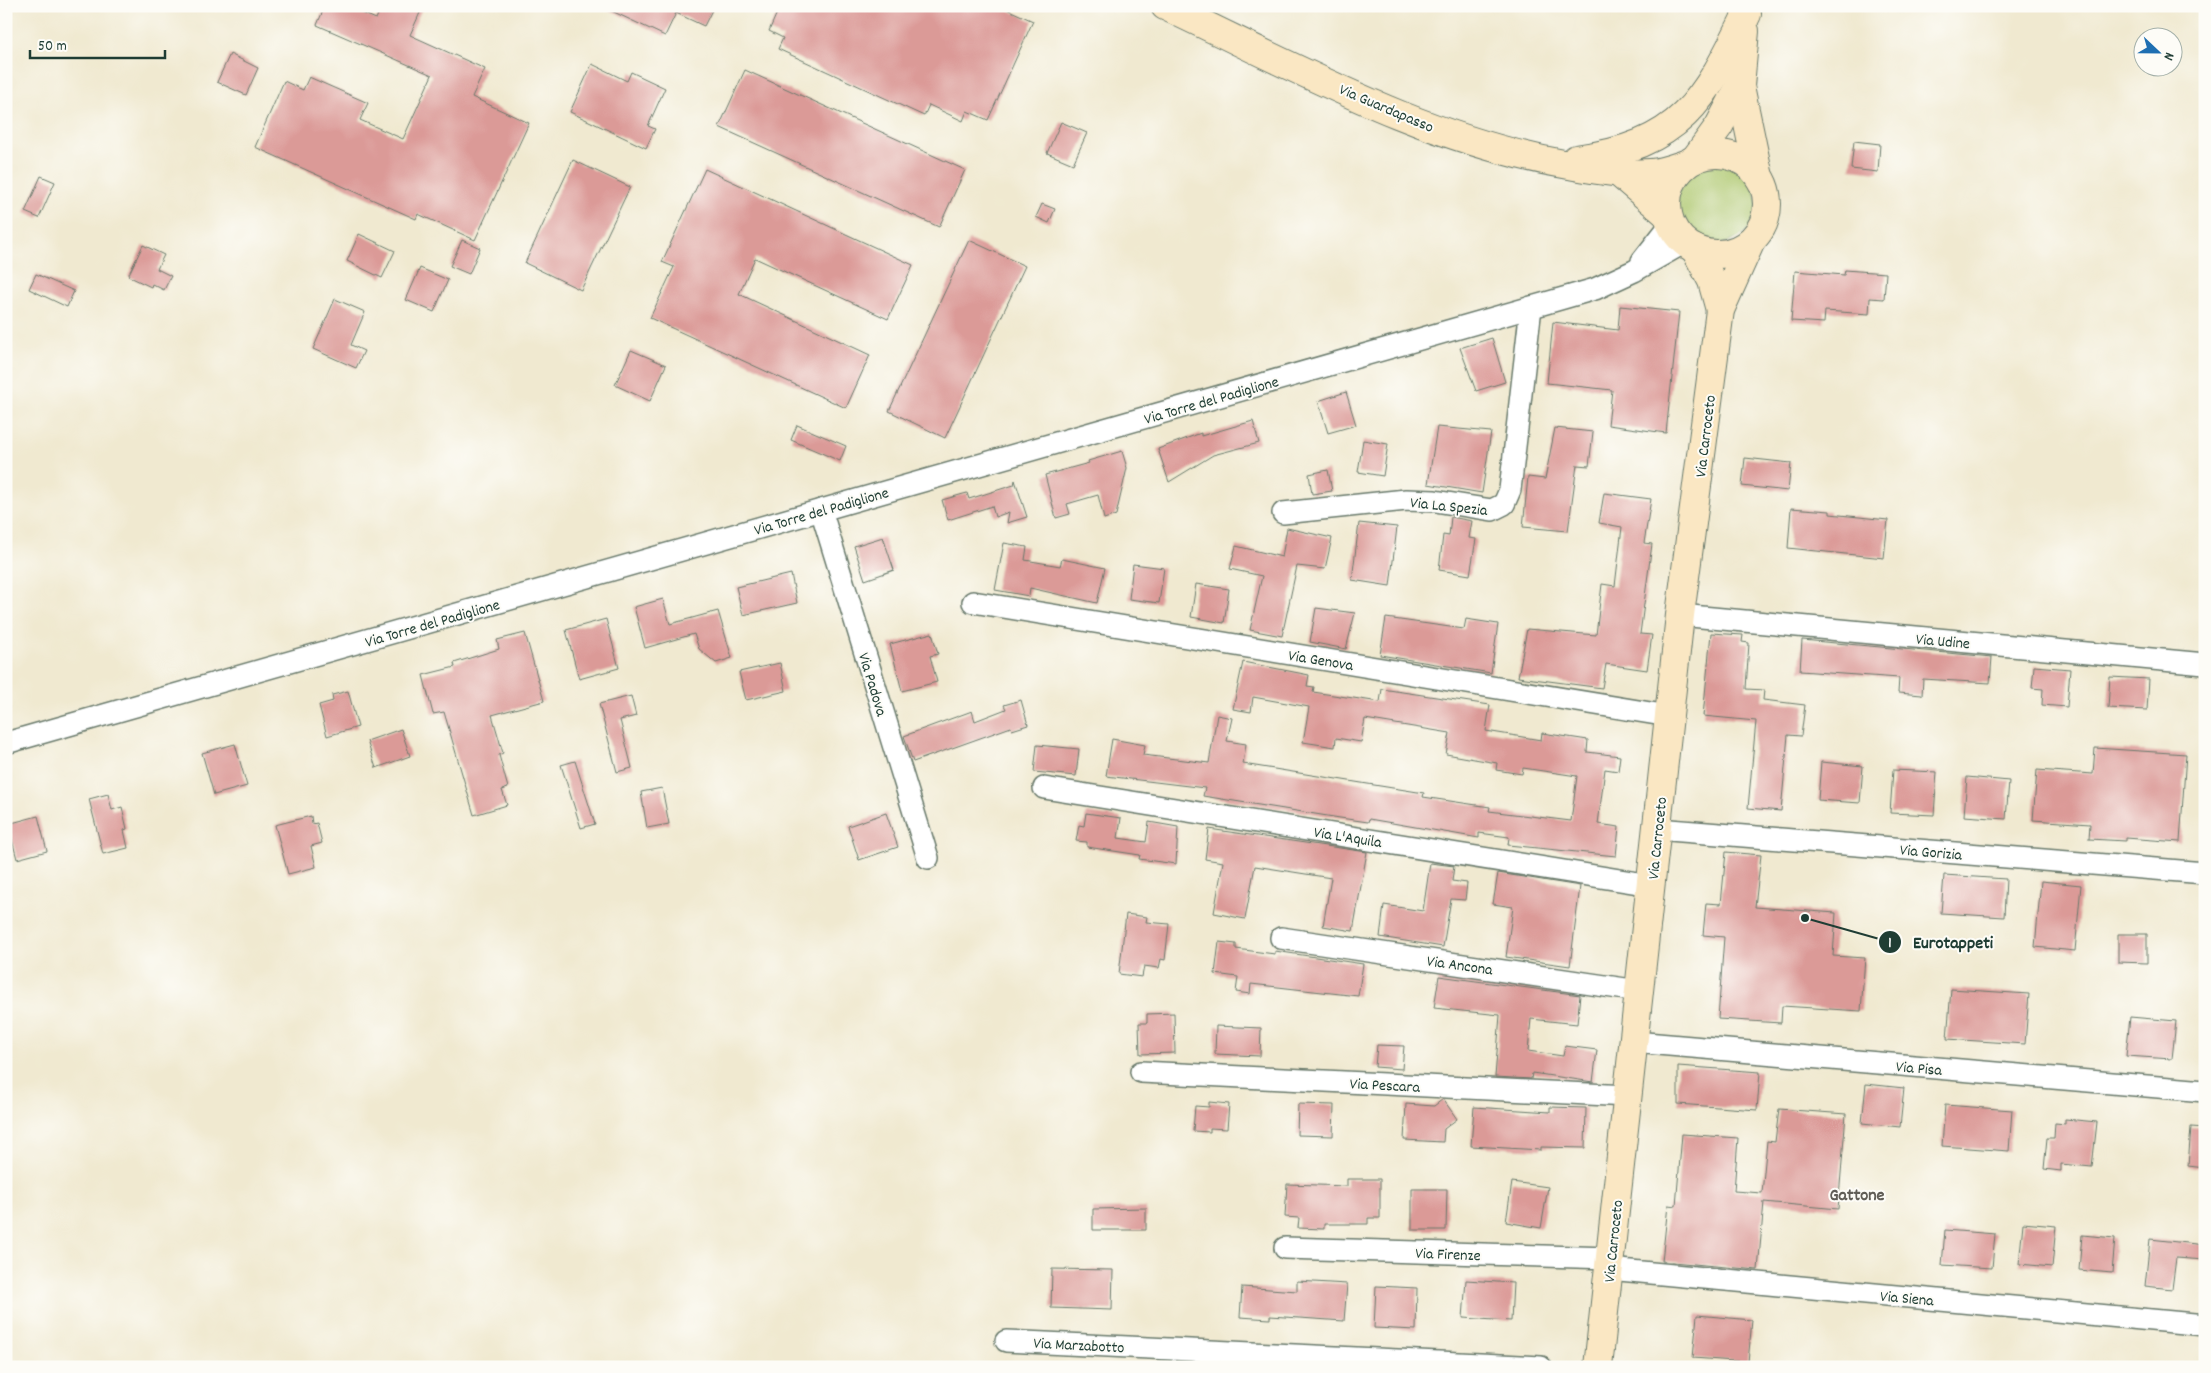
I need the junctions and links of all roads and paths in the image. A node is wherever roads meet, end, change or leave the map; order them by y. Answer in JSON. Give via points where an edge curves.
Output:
{"nodes":[{"id":1,"x":1165,"y":6,"type":"edge"},
{"id":2,"x":1747,"y":10,"type":"edge"},
{"id":3,"x":1740,"y":86,"type":"junction"},
{"id":4,"x":1691,"y":161,"type":"junction"},
{"id":5,"x":1550,"y":162,"type":"junction"},
{"id":6,"x":1620,"y":174,"type":"junction"},
{"id":7,"x":1759,"y":177,"type":"junction"},
{"id":8,"x":1680,"y":232,"type":"junction"},
{"id":9,"x":1751,"y":241,"type":"junction"},
{"id":10,"x":1532,"y":307,"type":"junction"},
{"id":11,"x":1720,"y":310,"type":"junction"},
{"id":12,"x":821,"y":510,"type":"junction"},
{"id":13,"x":1283,"y":513,"type":"dead end"},
{"id":14,"x":973,"y":602,"type":"dead end"},
{"id":15,"x":1680,"y":615,"type":"junction"},
{"id":16,"x":2205,"y":664,"type":"edge"},
{"id":17,"x":1669,"y":716,"type":"junction"},
{"id":18,"x":6,"y":743,"type":"edge"},
{"id":19,"x":1044,"y":788,"type":"dead end"},
{"id":20,"x":1657,"y":829,"type":"junction"},
{"id":21,"x":928,"y":858,"type":"dead end"},
{"id":22,"x":2205,"y":873,"type":"edge"},
{"id":23,"x":1651,"y":885,"type":"junction"},
{"id":24,"x":1281,"y":938,"type":"dead end"},
{"id":25,"x":1639,"y":991,"type":"junction"},
{"id":26,"x":1634,"y":1042,"type":"junction"},
{"id":27,"x":1141,"y":1072,"type":"dead end"},
{"id":28,"x":2205,"y":1091,"type":"edge"},
{"id":29,"x":1628,"y":1096,"type":"junction"},
{"id":30,"x":1285,"y":1248,"type":"dead end"},
{"id":31,"x":1610,"y":1264,"type":"junction"},
{"id":32,"x":2205,"y":1325,"type":"edge"},
{"id":33,"x":1006,"y":1341,"type":"dead end"},
{"id":34,"x":1541,"y":1367,"type":"edge"},
{"id":35,"x":1598,"y":1367,"type":"edge"}],
"edges":[{"from":1,"to":5,"type":"street","name":"Via Guardapasso","via":[[1402,116],[1462,139]]},
{"from":2,"to":3,"type":"street"},
{"from":2,"to":5,"type":"street","via":[[1724,61],[1687,114],[1645,141],[1606,155]]},
{"from":3,"to":4,"type":"street","via":[[1719,126]]},
{"from":3,"to":7,"type":"street"},
{"from":4,"to":6,"type":"street","name":"Via Guardapasso","via":[[1654,173]]},
{"from":4,"to":7,"type":"street","via":[[1713,154],[1731,156],[1742,160]]},
{"from":4,"to":8,"type":"street","via":[[1677,174],[1667,200]]},
{"from":5,"to":6,"type":"street","name":"Via Guardapasso"},
{"from":6,"to":8,"type":"street"},
{"from":7,"to":9,"type":"street","via":[[1767,203],[1760,230]]},
{"from":8,"to":9,"type":"street","via":[[1718,254],[1741,248]]},
{"from":8,"to":10,"type":"street","name":"Via Torre del Padiglione","via":[[1634,271],[1595,289]]},
{"from":8,"to":11,"type":"street","name":"Via Carroceto","via":[[1712,281]]},
{"from":9,"to":11,"type":"street","name":"Via Carroceto"},
{"from":10,"to":12,"type":"street","name":"Via Torre del Padiglione"},
{"from":10,"to":13,"type":"street","name":"Via La Spezia","via":[[1511,484],[1507,499],[1499,508],[1488,510],[1406,500]]},
{"from":11,"to":15,"type":"street","name":"Via Carroceto"},
{"from":12,"to":18,"type":"street","name":"Via Torre del Padiglione"},
{"from":12,"to":21,"type":"street","name":"Via Padova"},
{"from":14,"to":17,"type":"street","name":"Via Genova"},
{"from":15,"to":16,"type":"street","name":"Via Udine"},
{"from":15,"to":17,"type":"street","name":"Via Carroceto"},
{"from":17,"to":20,"type":"street","name":"Via Carroceto"},
{"from":19,"to":23,"type":"street","name":"Via L'Aquila"},
{"from":20,"to":22,"type":"street","name":"Via Gorizia"},
{"from":20,"to":23,"type":"street","name":"Via Carroceto"},
{"from":23,"to":25,"type":"street","name":"Via Carroceto"},
{"from":24,"to":25,"type":"street","name":"Via Ancona"},
{"from":25,"to":26,"type":"street","name":"Via Carroceto"},
{"from":26,"to":28,"type":"street","name":"Via Pisa"},
{"from":26,"to":29,"type":"street","name":"Via Carroceto"},
{"from":27,"to":29,"type":"street","name":"Via Pescara"},
{"from":29,"to":31,"type":"street","name":"Via Carroceto"},
{"from":30,"to":31,"type":"street","name":"Via Firenze"},
{"from":31,"to":32,"type":"street","name":"Via Siena"},
{"from":31,"to":35,"type":"street","name":"Via Carroceto"},
{"from":33,"to":34,"type":"street","name":"Via Marzabotto"}]}
